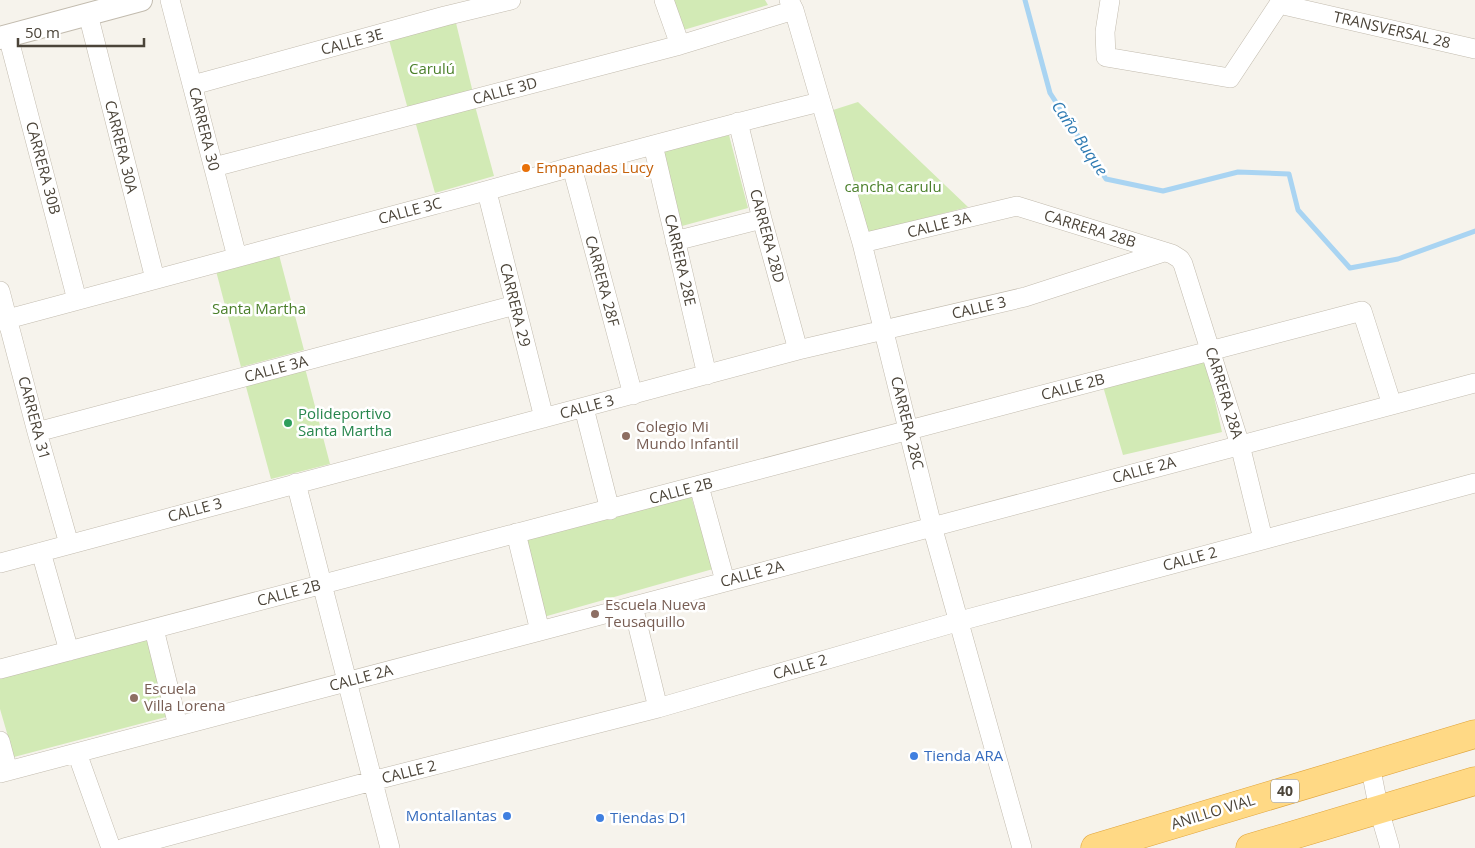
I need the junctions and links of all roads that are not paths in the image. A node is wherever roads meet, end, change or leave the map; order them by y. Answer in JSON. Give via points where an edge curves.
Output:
{"nodes":[{"id":1,"x":170,"y":0,"type":"edge"},
{"id":2,"x":511,"y":0,"type":"edge"},
{"id":3,"x":664,"y":0,"type":"edge"},
{"id":4,"x":1110,"y":0,"type":"edge"},
{"id":5,"x":129,"y":2,"type":"edge"},
{"id":6,"x":1278,"y":2,"type":"edge"},
{"id":7,"x":792,"y":5,"type":"edge"},
{"id":8,"x":88,"y":14,"type":"junction"},
{"id":9,"x":4,"y":37,"type":"edge"},
{"id":10,"x":680,"y":46,"type":"junction"},
{"id":11,"x":1475,"y":49,"type":"edge"},
{"id":12,"x":192,"y":85,"type":"junction"},
{"id":13,"x":820,"y":102,"type":"junction"},
{"id":14,"x":738,"y":122,"type":"junction"},
{"id":15,"x":653,"y":145,"type":"junction"},
{"id":16,"x":572,"y":167,"type":"junction"},
{"id":17,"x":214,"y":168,"type":"junction"},
{"id":18,"x":486,"y":192,"type":"junction"},
{"id":19,"x":1016,"y":206,"type":"joint"},
{"id":20,"x":762,"y":219,"type":"junction"},
{"id":21,"x":675,"y":241,"type":"junction"},
{"id":22,"x":862,"y":243,"type":"junction"},
{"id":23,"x":1168,"y":253,"type":"junction"},
{"id":24,"x":237,"y":257,"type":"junction"},
{"id":25,"x":154,"y":280,"type":"junction"},
{"id":26,"x":0,"y":290,"type":"edge"},
{"id":27,"x":77,"y":300,"type":"junction"},
{"id":28,"x":515,"y":305,"type":"junction"},
{"id":29,"x":4,"y":320,"type":"edge"},
{"id":30,"x":884,"y":330,"type":"junction"},
{"id":31,"x":798,"y":350,"type":"junction"},
{"id":32,"x":1212,"y":351,"type":"junction"},
{"id":33,"x":707,"y":375,"type":"junction"},
{"id":34,"x":1475,"y":383,"type":"edge"},
{"id":35,"x":632,"y":395,"type":"junction"},
{"id":36,"x":1392,"y":405,"type":"junction"},
{"id":37,"x":584,"y":408,"type":"junction"},
{"id":38,"x":544,"y":418,"type":"junction"},
{"id":39,"x":909,"y":431,"type":"junction"},
{"id":40,"x":37,"y":432,"type":"junction"},
{"id":41,"x":1240,"y":445,"type":"junction"},
{"id":42,"x":296,"y":483,"type":"junction"},
{"id":43,"x":1475,"y":483,"type":"edge"},
{"id":44,"x":699,"y":486,"type":"junction"},
{"id":45,"x":610,"y":510,"type":"junction"},
{"id":46,"x":932,"y":526,"type":"junction"},
{"id":47,"x":516,"y":534,"type":"junction"},
{"id":48,"x":1263,"y":539,"type":"junction"},
{"id":49,"x":69,"y":544,"type":"junction"},
{"id":50,"x":41,"y":552,"type":"junction"},
{"id":51,"x":0,"y":562,"type":"edge"},
{"id":52,"x":725,"y":581,"type":"junction"},
{"id":53,"x":322,"y":585,"type":"junction"},
{"id":54,"x":632,"y":606,"type":"junction"},
{"id":55,"x":960,"y":621,"type":"junction"},
{"id":56,"x":154,"y":629,"type":"junction"},
{"id":57,"x":540,"y":631,"type":"junction"},
{"id":58,"x":70,"y":651,"type":"junction"},
{"id":59,"x":0,"y":669,"type":"edge"},
{"id":60,"x":346,"y":681,"type":"junction"},
{"id":61,"x":658,"y":708,"type":"junction"},
{"id":62,"x":178,"y":726,"type":"junction"},
{"id":63,"x":1475,"y":734,"type":"edge"},
{"id":64,"x":0,"y":741,"type":"edge"},
{"id":65,"x":77,"y":753,"type":"junction"},
{"id":66,"x":1370,"y":765,"type":"junction"},
{"id":67,"x":4,"y":772,"type":"edge"},
{"id":68,"x":372,"y":781,"type":"junction"},
{"id":69,"x":1475,"y":781,"type":"edge"},
{"id":70,"x":1379,"y":810,"type":"junction"},
{"id":71,"x":110,"y":848,"type":"edge"},
{"id":72,"x":124,"y":848,"type":"edge"},
{"id":73,"x":390,"y":848,"type":"edge"},
{"id":74,"x":1022,"y":848,"type":"edge"},
{"id":75,"x":1095,"y":848,"type":"edge"},
{"id":76,"x":1250,"y":848,"type":"edge"},
{"id":77,"x":1390,"y":848,"type":"edge"}],
"edges":[{"from":1,"to":12,"type":"street","name":"CARRERA 30"},
{"from":2,"to":12,"type":"street","name":"CALLE 3E"},
{"from":3,"to":10,"type":"street"},
{"from":4,"to":6,"type":"street","via":[[1105,32],[1106,57],[1230,78]]},
{"from":5,"to":8,"type":"street"},
{"from":6,"to":11,"type":"street","name":"TRANSVERSAL 28"},
{"from":7,"to":10,"type":"street","name":"CALLE 3D"},
{"from":7,"to":13,"type":"street","name":"CARRERA 28C"},
{"from":8,"to":9,"type":"street"},
{"from":8,"to":25,"type":"street","name":"CARRERA 30A"},
{"from":9,"to":27,"type":"street","name":"CARRERA 30B"},
{"from":10,"to":17,"type":"street","name":"CALLE 3D"},
{"from":12,"to":17,"type":"street","name":"CARRERA 30"},
{"from":13,"to":14,"type":"street","name":"CALLE 3C"},
{"from":13,"to":22,"type":"street","name":"CARRERA 28C"},
{"from":14,"to":15,"type":"street","name":"CALLE 3C"},
{"from":14,"to":20,"type":"street","name":"CARRERA 28D"},
{"from":15,"to":16,"type":"street","name":"CALLE 3C"},
{"from":15,"to":21,"type":"street","name":"CARRERA 28E"},
{"from":16,"to":18,"type":"street","name":"CALLE 3C"},
{"from":16,"to":35,"type":"street","name":"CARRERA 28F"},
{"from":17,"to":24,"type":"street","name":"CARRERA 30"},
{"from":18,"to":24,"type":"street","name":"CALLE 3C"},
{"from":18,"to":28,"type":"street","name":"CARRERA 29"},
{"from":19,"to":22,"type":"street","name":"CALLE 3A"},
{"from":19,"to":23,"type":"street","name":"CARRERA 28B"},
{"from":20,"to":21,"type":"street"},
{"from":20,"to":31,"type":"street","name":"CARRERA 28D"},
{"from":21,"to":33,"type":"street","name":"CARRERA 28E"},
{"from":22,"to":30,"type":"street","name":"CARRERA 28C"},
{"from":23,"to":30,"type":"street","name":"CALLE 3","via":[[1025,297]]},
{"from":23,"to":32,"type":"street","name":"CARRERA 28A","via":[[1180,258],[1183,264]]},
{"from":24,"to":25,"type":"street","name":"CALLE 3C"},
{"from":25,"to":27,"type":"street","name":"CALLE 3C"},
{"from":26,"to":29,"type":"street","name":"CARRERA 31"},
{"from":27,"to":29,"type":"street","name":"CALLE 3C"},
{"from":28,"to":38,"type":"street","name":"CARRERA 29"},
{"from":28,"to":40,"type":"street","name":"CALLE 3A"},
{"from":29,"to":40,"type":"street","name":"CARRERA 31"},
{"from":30,"to":31,"type":"street","name":"CALLE 3"},
{"from":30,"to":39,"type":"street","name":"CARRERA 28C"},
{"from":31,"to":33,"type":"street","name":"CALLE 3"},
{"from":32,"to":36,"type":"street","name":"CALLE 2B","via":[[1362,312]]},
{"from":32,"to":39,"type":"street","name":"CALLE 2B"},
{"from":32,"to":41,"type":"street","name":"CARRERA 28A"},
{"from":33,"to":35,"type":"street","name":"CALLE 3"},
{"from":34,"to":36,"type":"street","name":"CALLE 2A"},
{"from":35,"to":37,"type":"street","name":"CALLE 3"},
{"from":36,"to":41,"type":"street","name":"CALLE 2A"},
{"from":37,"to":38,"type":"street","name":"CALLE 3"},
{"from":37,"to":45,"type":"street"},
{"from":38,"to":42,"type":"street","name":"CALLE 3"},
{"from":39,"to":44,"type":"street","name":"CALLE 2B"},
{"from":39,"to":46,"type":"street","name":"CARRERA 28C"},
{"from":40,"to":49,"type":"street","name":"CARRERA 31"},
{"from":41,"to":46,"type":"street","name":"CALLE 2A"},
{"from":41,"to":48,"type":"street","name":"CARRERA 28A"},
{"from":42,"to":49,"type":"street","name":"CALLE 3"},
{"from":42,"to":53,"type":"street"},
{"from":43,"to":48,"type":"street","name":"CALLE 2"},
{"from":44,"to":45,"type":"street","name":"CALLE 2B"},
{"from":44,"to":52,"type":"street"},
{"from":45,"to":47,"type":"street","name":"CALLE 2B"},
{"from":46,"to":52,"type":"street","name":"CALLE 2A"},
{"from":46,"to":55,"type":"street","name":"CARRERA 28C"},
{"from":47,"to":53,"type":"street","name":"CALLE 2B"},
{"from":47,"to":57,"type":"street"},
{"from":48,"to":55,"type":"street","name":"CALLE 2"},
{"from":49,"to":50,"type":"street","name":"CALLE 3"},
{"from":50,"to":51,"type":"street","name":"CALLE 3"},
{"from":50,"to":58,"type":"street"},
{"from":52,"to":54,"type":"street","name":"CALLE 2A"},
{"from":53,"to":56,"type":"street","name":"CALLE 2B"},
{"from":53,"to":60,"type":"street"},
{"from":54,"to":57,"type":"street","name":"CALLE 2A"},
{"from":54,"to":61,"type":"street"},
{"from":55,"to":61,"type":"street","name":"CALLE 2"},
{"from":55,"to":74,"type":"street","name":"CARRERA 28C"},
{"from":56,"to":58,"type":"street","name":"CALLE 2B"},
{"from":56,"to":62,"type":"street"},
{"from":57,"to":60,"type":"street","name":"CALLE 2A"},
{"from":58,"to":59,"type":"street","name":"CALLE 2B"},
{"from":60,"to":62,"type":"street","name":"CALLE 2A"},
{"from":60,"to":68,"type":"street"},
{"from":61,"to":68,"type":"street","name":"CALLE 2"},
{"from":62,"to":65,"type":"street","name":"CALLE 2A"},
{"from":63,"to":66,"type":"highway","name":"ANILLO VIAL","number":"40"},
{"from":64,"to":67,"type":"street"},
{"from":65,"to":67,"type":"street","name":"CALLE 2A"},
{"from":65,"to":71,"type":"street"},
{"from":66,"to":70,"type":"street"},
{"from":66,"to":75,"type":"highway","name":"ANILLO VIAL","number":"40"},
{"from":68,"to":72,"type":"street","name":"CALLE 2"},
{"from":68,"to":73,"type":"street"},
{"from":69,"to":70,"type":"highway"},
{"from":70,"to":76,"type":"highway"},
{"from":70,"to":77,"type":"street"}]}
